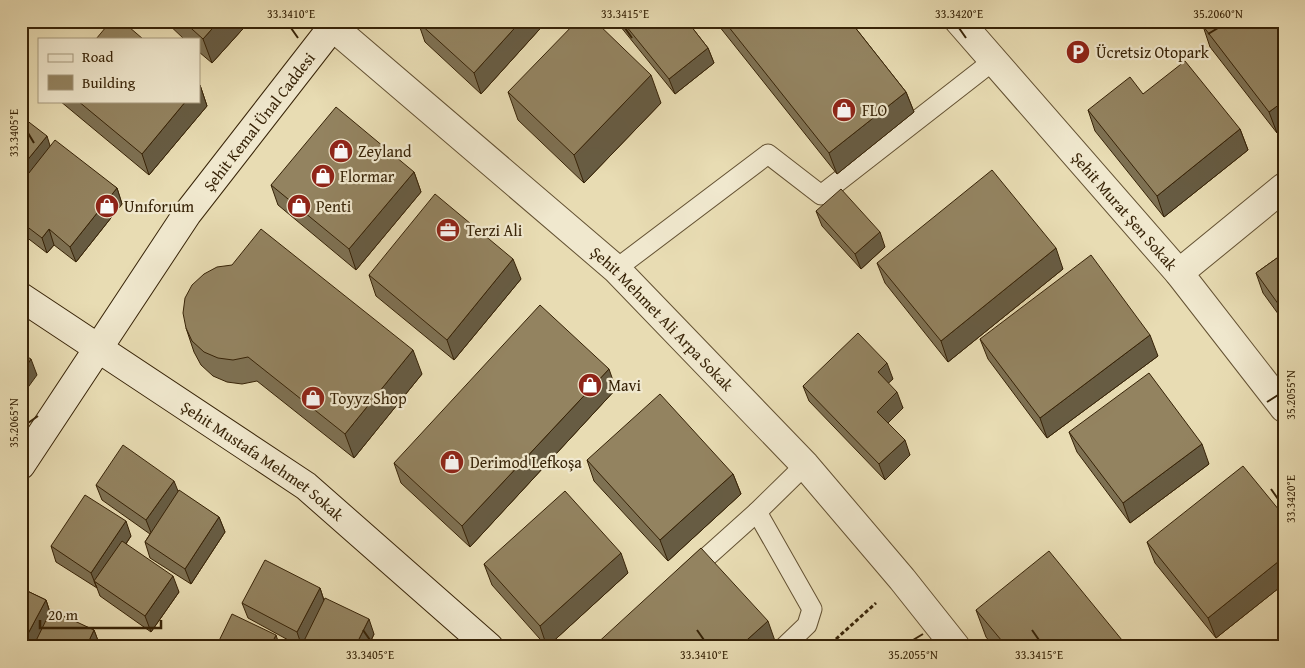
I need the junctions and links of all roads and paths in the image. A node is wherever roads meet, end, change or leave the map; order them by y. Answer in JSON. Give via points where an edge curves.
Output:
{"nodes":[{"id":1,"x":959,"y":21,"type":"edge"},
{"id":2,"x":335,"y":24,"type":"edge"},
{"id":3,"x":993,"y":61,"type":"junction"},
{"id":4,"x":1284,"y":187,"type":"edge"},
{"id":5,"x":616,"y":269,"type":"junction"},
{"id":6,"x":1178,"y":273,"type":"junction"},
{"id":7,"x":21,"y":297,"type":"edge"},
{"id":8,"x":98,"y":348,"type":"junction"},
{"id":9,"x":1284,"y":408,"type":"edge"},
{"id":10,"x":21,"y":465,"type":"edge"},
{"id":11,"x":805,"y":465,"type":"junction"},
{"id":12,"x":757,"y":512,"type":"junction"},
{"id":13,"x":902,"y":579,"type":"junction"},
{"id":14,"x":679,"y":583,"type":"edge"},
{"id":15,"x":835,"y":640,"type":"dead end"},
{"id":16,"x":489,"y":647,"type":"edge"},
{"id":17,"x":784,"y":647,"type":"edge"},
{"id":18,"x":956,"y":647,"type":"edge"}],
"edges":[{"from":1,"to":3,"type":"street","name":"Şehit Murat Şen Sokak"},
{"from":2,"to":5,"type":"street","name":"Şehit Mehmet Ali Arpa Sokak"},
{"from":2,"to":8,"type":"street","name":"Şehit Kemal Ünal Caddesi","via":[[187,214]]},
{"from":3,"to":5,"type":"lane","via":[[822,195],[768,154]]},
{"from":3,"to":6,"type":"street","name":"Şehit Murat Şen Sokak"},
{"from":4,"to":6,"type":"street"},
{"from":5,"to":11,"type":"street","name":"Şehit Mehmet Ali Arpa Sokak"},
{"from":6,"to":9,"type":"street","name":"Şehit Murat Şen Sokak"},
{"from":7,"to":8,"type":"street","name":"Şehit Mustafa Mehmet Sokak"},
{"from":8,"to":10,"type":"street","name":"Şehit Kemal Ünal Caddesi"},
{"from":8,"to":16,"type":"street","name":"Şehit Mustafa Mehmet Sokak","via":[[306,486]]},
{"from":11,"to":12,"type":"lane"},
{"from":11,"to":13,"type":"street","name":"Şehit Mehmet Ali Arpa Sokak"},
{"from":12,"to":14,"type":"lane"},
{"from":12,"to":17,"type":"lane","via":[[812,609],[807,625]]},
{"from":13,"to":15,"type":"path"},
{"from":13,"to":18,"type":"street","name":"Şehit Mehmet Ali Arpa Sokak"}]}
